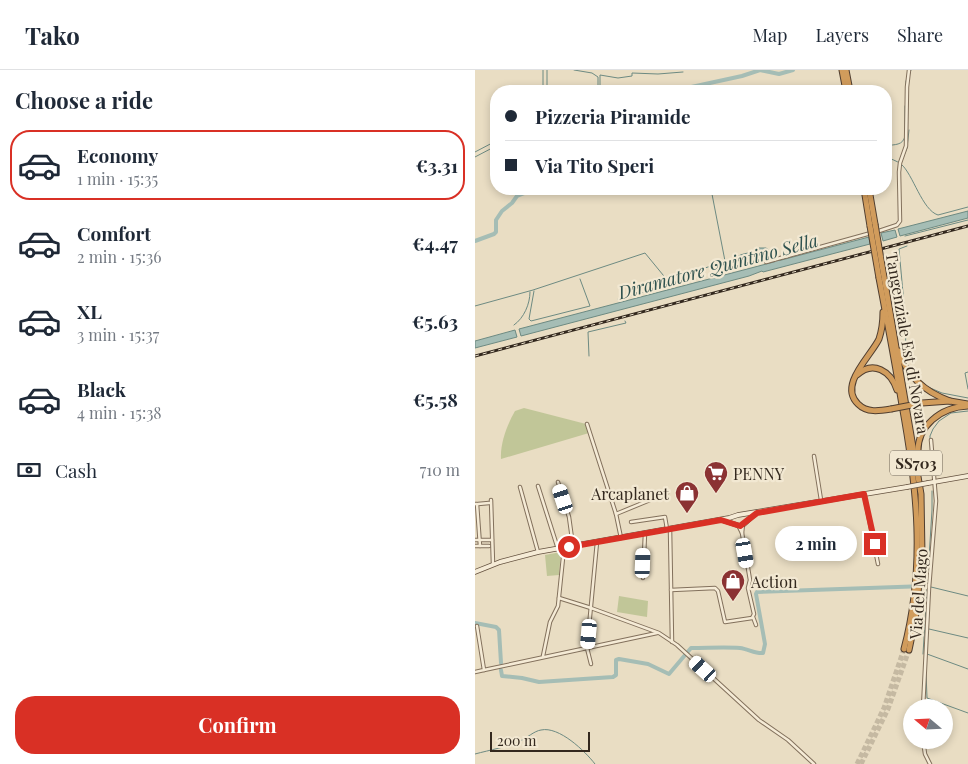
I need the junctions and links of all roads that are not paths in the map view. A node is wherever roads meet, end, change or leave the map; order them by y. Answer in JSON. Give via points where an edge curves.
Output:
{"nodes":[{"id":1,"x":842,"y":70,"type":"edge"},
{"id":2,"x":847,"y":70,"type":"edge"},
{"id":3,"x":909,"y":70,"type":"edge"},
{"id":4,"x":845,"y":85,"type":"edge"},
{"id":5,"x":849,"y":85,"type":"edge"},
{"id":6,"x":866,"y":195,"type":"edge"},
{"id":7,"x":870,"y":195,"type":"edge"},
{"id":8,"x":873,"y":225,"type":"junction"},
{"id":9,"x":766,"y":262,"type":"dead end"},
{"id":10,"x":881,"y":277,"type":"junction"},
{"id":11,"x":893,"y":327,"type":"junction"},
{"id":12,"x":853,"y":379,"type":"junction"},
{"id":13,"x":950,"y":401,"type":"junction"},
{"id":14,"x":902,"y":404,"type":"junction"},
{"id":15,"x":968,"y":405,"type":"edge"},
{"id":16,"x":587,"y":424,"type":"dead end"},
{"id":17,"x":931,"y":440,"type":"dead end"},
{"id":18,"x":814,"y":456,"type":"dead end"},
{"id":19,"x":968,"y":476,"type":"edge"},
{"id":20,"x":919,"y":478,"type":"junction"},
{"id":21,"x":558,"y":482,"type":"dead end"},
{"id":22,"x":935,"y":482,"type":"junction"},
{"id":23,"x":538,"y":486,"type":"dead end"},
{"id":24,"x":520,"y":487,"type":"dead end"},
{"id":25,"x":667,"y":493,"type":"dead end"},
{"id":26,"x":864,"y":494,"type":"junction"},
{"id":27,"x":821,"y":502,"type":"junction"},
{"id":28,"x":476,"y":504,"type":"edge"},
{"id":29,"x":757,"y":513,"type":"junction"},
{"id":30,"x":616,"y":514,"type":"junction"},
{"id":31,"x":736,"y":516,"type":"junction"},
{"id":32,"x":742,"y":516,"type":"junction"},
{"id":33,"x":721,"y":520,"type":"junction"},
{"id":34,"x":631,"y":522,"type":"dead end"},
{"id":35,"x":743,"y":524,"type":"junction"},
{"id":36,"x":737,"y":525,"type":"junction"},
{"id":37,"x":668,"y":529,"type":"junction"},
{"id":38,"x":645,"y":533,"type":"junction"},
{"id":39,"x":742,"y":533,"type":"junction"},
{"id":40,"x":621,"y":538,"type":"junction"},
{"id":41,"x":475,"y":540,"type":"edge"},
{"id":42,"x":479,"y":540,"type":"junction"},
{"id":43,"x":492,"y":540,"type":"junction"},
{"id":44,"x":597,"y":542,"type":"junction"},
{"id":45,"x":475,"y":546,"type":"edge"},
{"id":46,"x":480,"y":546,"type":"junction"},
{"id":47,"x":489,"y":546,"type":"dead end"},
{"id":48,"x":573,"y":546,"type":"junction"},
{"id":49,"x":564,"y":548,"type":"junction"},
{"id":50,"x":558,"y":549,"type":"junction"},
{"id":51,"x":538,"y":552,"type":"junction"},
{"id":52,"x":493,"y":564,"type":"junction"},
{"id":53,"x":878,"y":564,"type":"dead end"},
{"id":54,"x":475,"y":572,"type":"edge"},
{"id":55,"x":643,"y":578,"type":"dead end"},
{"id":56,"x":671,"y":590,"type":"junction"},
{"id":57,"x":559,"y":598,"type":"junction"},
{"id":58,"x":591,"y":608,"type":"junction"},
{"id":59,"x":753,"y":617,"type":"junction"},
{"id":60,"x":756,"y":625,"type":"dead end"},
{"id":61,"x":477,"y":626,"type":"dead end"},
{"id":62,"x":659,"y":633,"type":"junction"},
{"id":63,"x":672,"y":642,"type":"junction"},
{"id":64,"x":587,"y":648,"type":"junction"},
{"id":65,"x":543,"y":657,"type":"junction"},
{"id":66,"x":591,"y":664,"type":"dead end"},
{"id":67,"x":484,"y":670,"type":"junction"},
{"id":68,"x":475,"y":672,"type":"edge"},
{"id":69,"x":923,"y":699,"type":"edge"},
{"id":70,"x":924,"y":749,"type":"edge"},
{"id":71,"x":814,"y":764,"type":"edge"},
{"id":72,"x":930,"y":764,"type":"edge"}],
"edges":[{"from":1,"to":4,"type":"highway"},
{"from":2,"to":5,"type":"highway"},
{"from":3,"to":9,"type":"street","via":[[906,146],[900,164],[900,221],[897,225]]},
{"from":6,"to":8,"type":"highway","name":"Tangenziale Est di Novara","number":"SS703"},
{"from":7,"to":8,"type":"highway","name":"Tangenziale Est di Novara","number":"SS703"},
{"from":8,"to":10,"type":"highway","name":"Tangenziale Est di Novara","number":"SS703","bridge":true},
{"from":10,"to":11,"type":"highway","name":"Tangenziale Est di Novara","number":"SS703"},
{"from":10,"to":12,"type":"highway","number":"SS703","via":[[882,329]]},
{"from":10,"to":14,"type":"highway","name":"Tangenziale Est di Novara","number":"SS703"},
{"from":11,"to":13,"type":"highway","number":"SS703","via":[[907,368],[924,389]]},
{"from":11,"to":20,"type":"highway","name":"Tangenziale Est di Novara","number":"SS703"},
{"from":12,"to":13,"type":"highway","number":"SS703","bridge":true,"via":[[852,393],[858,404],[871,411]]},
{"from":12,"to":14,"type":"highway","number":"SS703","via":[[870,367],[881,369],[892,378]]},
{"from":13,"to":15,"type":"highway","number":"SS703"},
{"from":14,"to":20,"type":"highway","name":"Tangenziale Est di Novara","number":"SS703","via":[[914,477],[918,534],[906,650],[915,621],[922,555]]},
{"from":15,"to":20,"type":"highway","number":"SS703","via":[[950,408],[926,427],[918,448]]},
{"from":16,"to":30,"type":"street"},
{"from":17,"to":22,"type":"street","name":"Via del Mago"},
{"from":18,"to":27,"type":"street"},
{"from":19,"to":22,"type":"main road"},
{"from":21,"to":48,"type":"street","via":[[569,516]]},
{"from":22,"to":26,"type":"main road","bridge":true},
{"from":22,"to":69,"type":"street","name":"Via del Mago"},
{"from":23,"to":50,"type":"street"},
{"from":24,"to":51,"type":"street"},
{"from":25,"to":30,"type":"street"},
{"from":26,"to":27,"type":"main road"},
{"from":26,"to":53,"type":"street"},
{"from":27,"to":29,"type":"main road"},
{"from":28,"to":42,"type":"street"},
{"from":28,"to":43,"type":"street","via":[[490,502]]},
{"from":29,"to":32,"type":"main road"},
{"from":29,"to":35,"type":"main road"},
{"from":30,"to":40,"type":"street"},
{"from":31,"to":32,"type":"main road"},
{"from":31,"to":33,"type":"main road"},
{"from":31,"to":36,"type":"main road"},
{"from":32,"to":35,"type":"main road","via":[[745,519]]},
{"from":33,"to":36,"type":"main road"},
{"from":33,"to":37,"type":"main road"},
{"from":34,"to":37,"type":"street","via":[[665,517]]},
{"from":35,"to":36,"type":"main road"},
{"from":35,"to":39,"type":"street"},
{"from":36,"to":39,"type":"street"},
{"from":37,"to":38,"type":"main road"},
{"from":37,"to":56,"type":"street"},
{"from":38,"to":40,"type":"main road"},
{"from":38,"to":55,"type":"street"},
{"from":39,"to":59,"type":"street"},
{"from":40,"to":44,"type":"main road"},
{"from":41,"to":42,"type":"street"},
{"from":42,"to":43,"type":"street"},
{"from":42,"to":46,"type":"street"},
{"from":43,"to":52,"type":"street"},
{"from":44,"to":48,"type":"main road"},
{"from":44,"to":58,"type":"street"},
{"from":45,"to":46,"type":"street"},
{"from":46,"to":47,"type":"street"},
{"from":48,"to":49,"type":"main road"},
{"from":49,"to":50,"type":"main road"},
{"from":49,"to":57,"type":"street"},
{"from":50,"to":51,"type":"main road"},
{"from":51,"to":52,"type":"main road"},
{"from":52,"to":54,"type":"main road"},
{"from":56,"to":59,"type":"street","via":[[712,588],[717,590],[725,622]]},
{"from":56,"to":63,"type":"street"},
{"from":57,"to":58,"type":"street"},
{"from":57,"to":65,"type":"street"},
{"from":58,"to":62,"type":"street"},
{"from":58,"to":64,"type":"street"},
{"from":59,"to":60,"type":"street"},
{"from":61,"to":67,"type":"street"},
{"from":62,"to":63,"type":"street"},
{"from":62,"to":64,"type":"street"},
{"from":63,"to":71,"type":"street"},
{"from":64,"to":65,"type":"street"},
{"from":64,"to":66,"type":"street"},
{"from":65,"to":67,"type":"street"},
{"from":67,"to":68,"type":"street"},
{"from":70,"to":72,"type":"street"}]}
